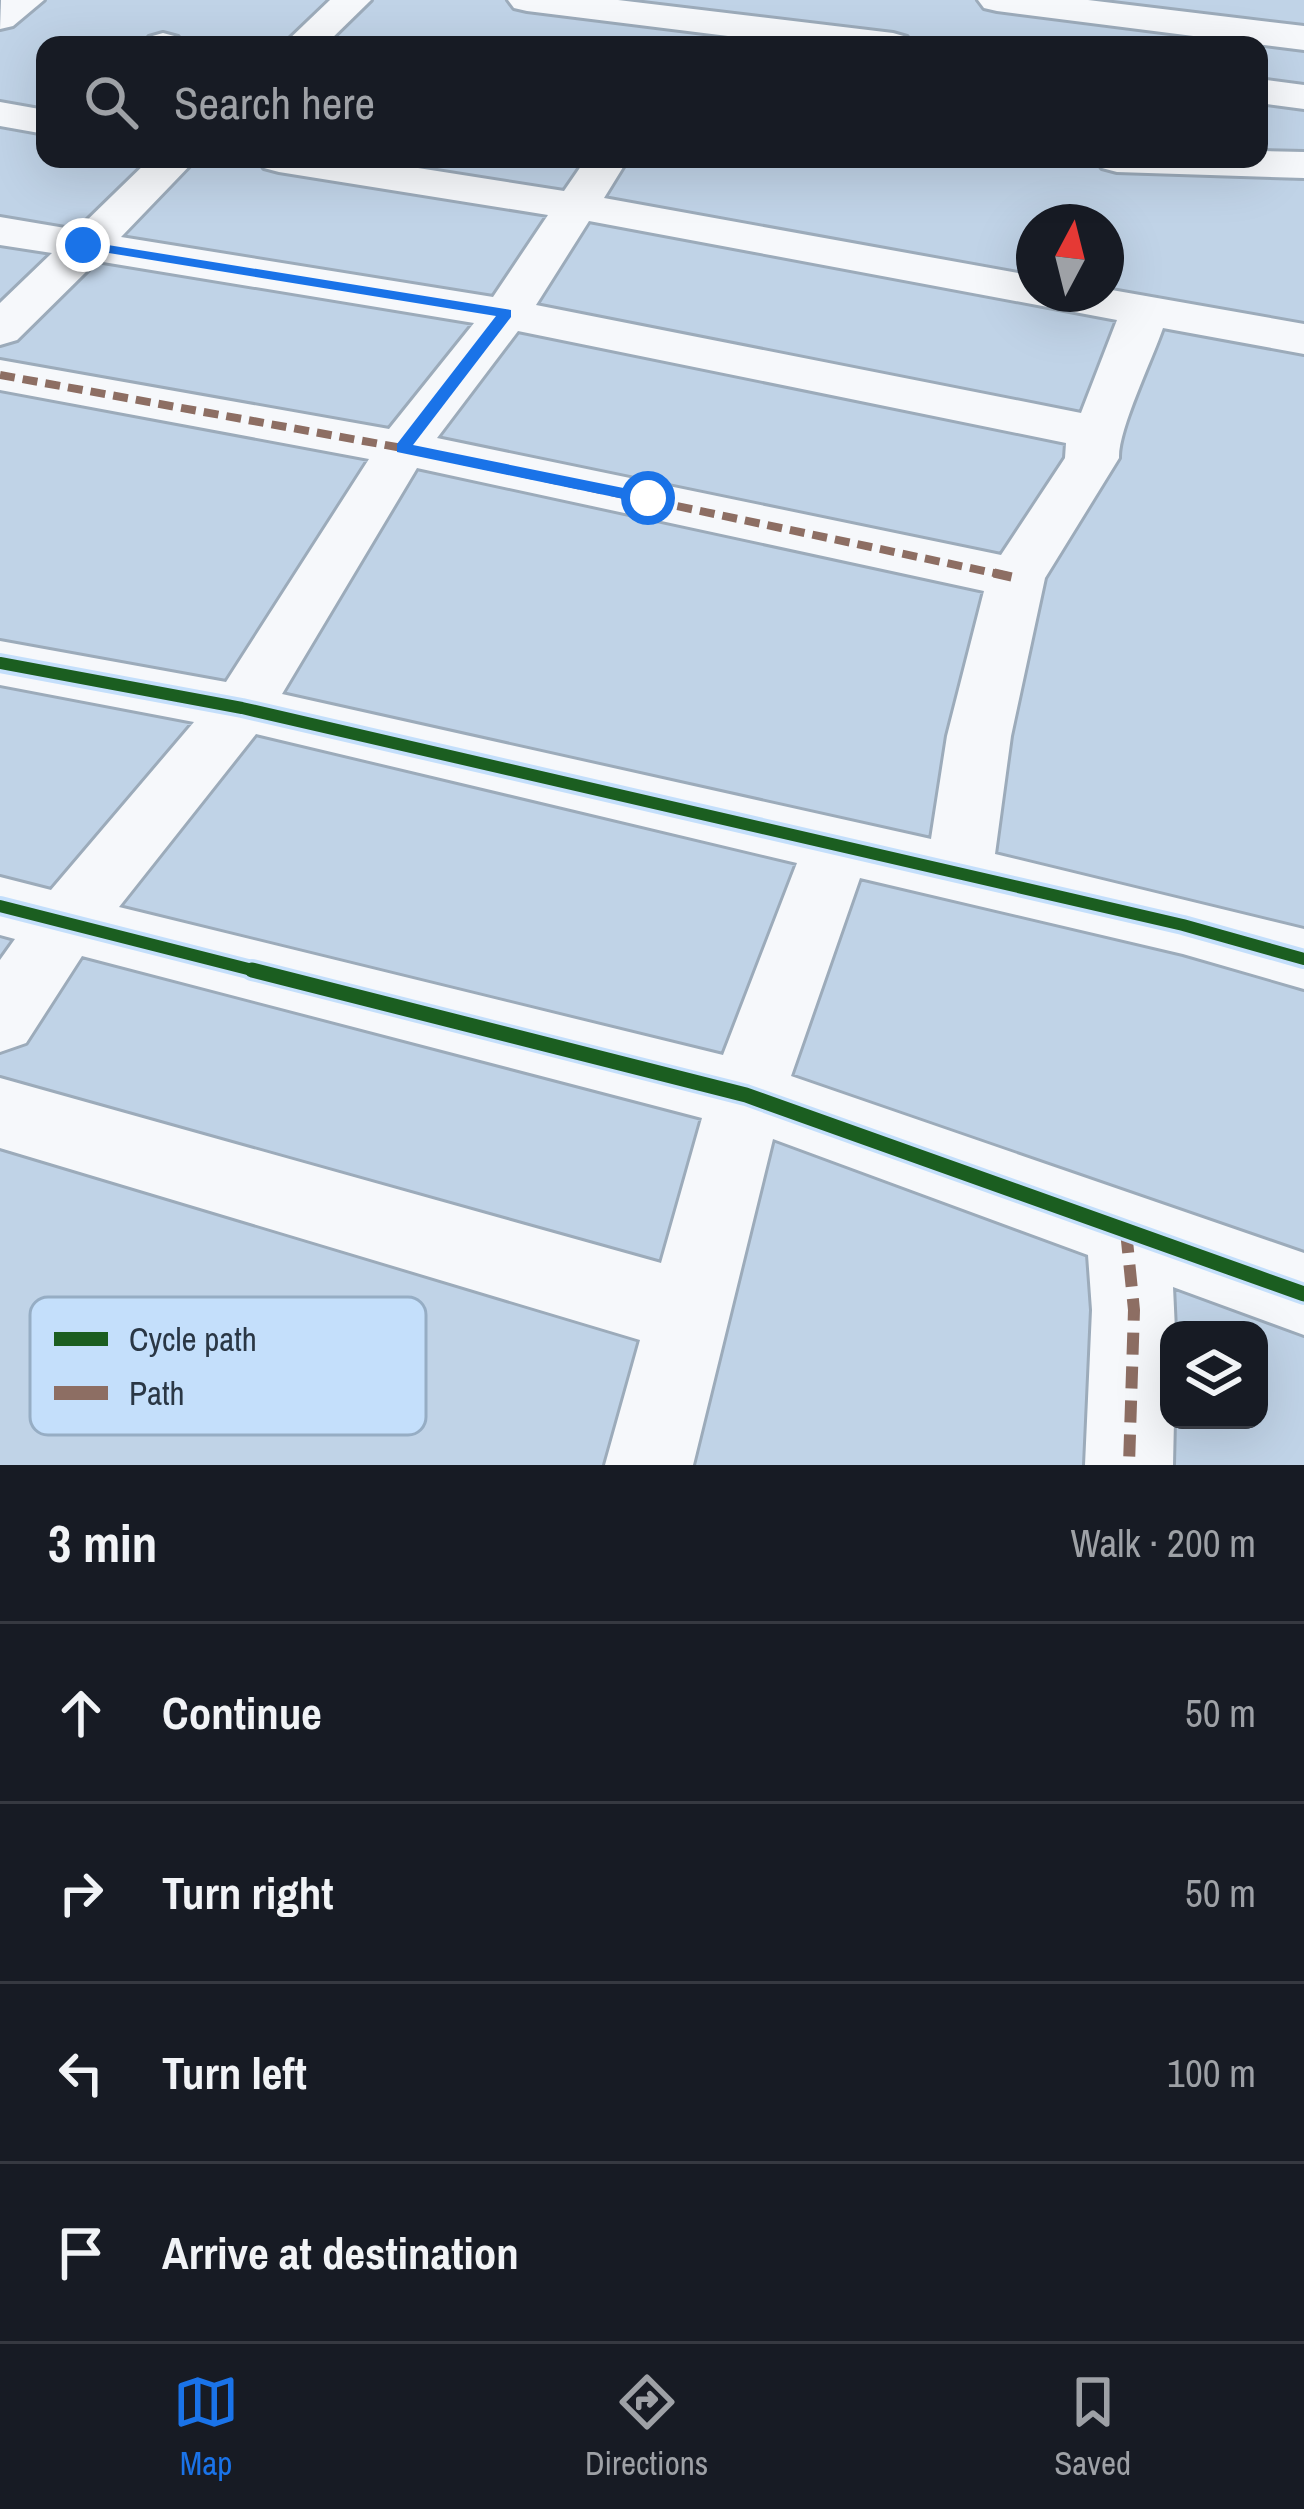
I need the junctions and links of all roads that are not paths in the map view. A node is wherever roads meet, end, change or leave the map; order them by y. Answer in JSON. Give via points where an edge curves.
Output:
{"nodes":[{"id":1,"x":25,"y":0,"type":"edge"},
{"id":2,"x":352,"y":0,"type":"edge"},
{"id":3,"x":526,"y":0,"type":"edge"},
{"id":4,"x":997,"y":0,"type":"edge"},
{"id":5,"x":0,"y":18,"type":"edge"},
{"id":6,"x":312,"y":36,"type":"edge"},
{"id":7,"x":820,"y":36,"type":"edge"},
{"id":8,"x":1304,"y":38,"type":"edge"},
{"id":9,"x":1268,"y":93,"type":"edge"},
{"id":10,"x":1304,"y":97,"type":"edge"},
{"id":11,"x":0,"y":115,"type":"edge"},
{"id":12,"x":36,"y":121,"type":"edge"},
{"id":13,"x":1268,"y":164,"type":"edge"},
{"id":14,"x":1304,"y":165,"type":"edge"},
{"id":15,"x":166,"y":168,"type":"edge"},
{"id":16,"x":336,"y":168,"type":"edge"},
{"id":17,"x":601,"y":168,"type":"edge"},
{"id":18,"x":577,"y":206,"type":"junction"},
{"id":19,"x":0,"y":231,"type":"edge"},
{"id":20,"x":86,"y":245,"type":"junction"},
{"id":21,"x":1016,"y":287,"type":"edge"},
{"id":22,"x":1124,"y":307,"type":"edge"},
{"id":23,"x":1145,"y":311,"type":"junction"},
{"id":24,"x":506,"y":314,"type":"junction"},
{"id":25,"x":0,"y":330,"type":"edge"},
{"id":26,"x":1304,"y":339,"type":"edge"},
{"id":27,"x":0,"y":376,"type":"edge"},
{"id":28,"x":1092,"y":432,"type":"junction"},
{"id":29,"x":402,"y":448,"type":"junction"},
{"id":30,"x":1016,"y":578,"type":"junction"},
{"id":31,"x":0,"y":663,"type":"edge"},
{"id":32,"x":242,"y":708,"type":"junction"},
{"id":33,"x":837,"y":846,"type":"junction"},
{"id":34,"x":959,"y":873,"type":"junction"},
{"id":35,"x":32,"y":914,"type":"edge"},
{"id":36,"x":1304,"y":959,"type":"edge"},
{"id":37,"x":0,"y":1020,"type":"edge"},
{"id":38,"x":746,"y":1096,"type":"junction"},
{"id":39,"x":0,"y":1113,"type":"edge"},
{"id":40,"x":1126,"y":1231,"type":"junction"},
{"id":41,"x":1304,"y":1294,"type":"edge"},
{"id":42,"x":689,"y":1313,"type":"junction"},
{"id":43,"x":649,"y":1465,"type":"edge"},
{"id":44,"x":1129,"y":1465,"type":"edge"}],
"edges":[{"from":1,"to":5,"type":"street"},
{"from":2,"to":6,"type":"street"},
{"from":3,"to":7,"type":"street"},
{"from":4,"to":8,"type":"street"},
{"from":9,"to":10,"type":"street"},
{"from":11,"to":12,"type":"street"},
{"from":13,"to":14,"type":"street"},
{"from":15,"to":20,"type":"street"},
{"from":16,"to":18,"type":"street"},
{"from":17,"to":18,"type":"street"},
{"from":18,"to":21,"type":"street"},
{"from":18,"to":24,"type":"street"},
{"from":19,"to":20,"type":"street"},
{"from":20,"to":24,"type":"street"},
{"from":20,"to":25,"type":"street"},
{"from":22,"to":23,"type":"street"},
{"from":23,"to":26,"type":"street"},
{"from":23,"to":28,"type":"street","via":[[1103,424]]},
{"from":24,"to":28,"type":"street"},
{"from":24,"to":29,"type":"street"},
{"from":27,"to":29,"type":"street"},
{"from":28,"to":30,"type":"street","via":[[1092,458]]},
{"from":29,"to":30,"type":"street"},
{"from":29,"to":32,"type":"street"},
{"from":30,"to":34,"type":"street","via":[[979,736]]},
{"from":31,"to":32,"type":"street"},
{"from":32,"to":33,"type":"street"},
{"from":32,"to":35,"type":"street"},
{"from":33,"to":34,"type":"street"},
{"from":33,"to":38,"type":"street"},
{"from":34,"to":36,"type":"street"},
{"from":35,"to":37,"type":"street"},
{"from":35,"to":38,"type":"street"},
{"from":38,"to":40,"type":"street"},
{"from":38,"to":42,"type":"street"},
{"from":39,"to":42,"type":"street"},
{"from":40,"to":41,"type":"street"},
{"from":40,"to":44,"type":"street","via":[[1135,1310]]},
{"from":42,"to":43,"type":"street"}]}
